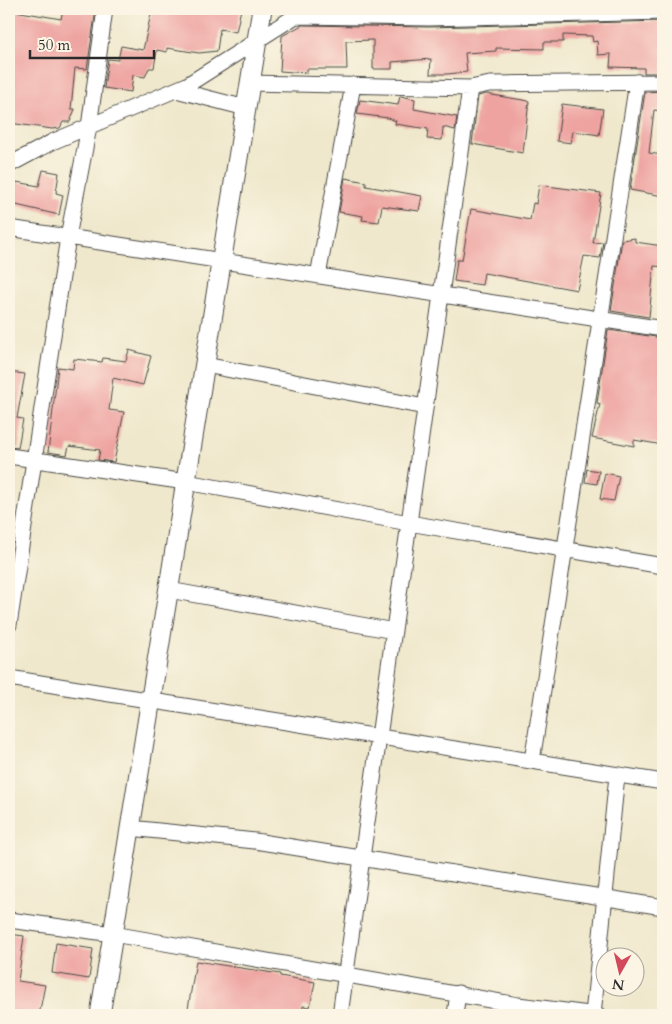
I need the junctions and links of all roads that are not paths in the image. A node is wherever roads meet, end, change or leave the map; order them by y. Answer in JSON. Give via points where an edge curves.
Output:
{"nodes":[{"id":1,"x":105,"y":9,"type":"edge"},
{"id":2,"x":262,"y":9,"type":"edge"},
{"id":3,"x":302,"y":12,"type":"edge"},
{"id":4,"x":663,"y":12,"type":"edge"},
{"id":5,"x":257,"y":41,"type":"junction"},
{"id":6,"x":637,"y":82,"type":"junction"},
{"id":7,"x":663,"y":82,"type":"edge"},
{"id":8,"x":250,"y":84,"type":"junction"},
{"id":9,"x":353,"y":85,"type":"junction"},
{"id":10,"x":470,"y":88,"type":"junction"},
{"id":11,"x":176,"y":90,"type":"junction"},
{"id":12,"x":246,"y":108,"type":"junction"},
{"id":13,"x":89,"y":127,"type":"junction"},
{"id":14,"x":9,"y":165,"type":"edge"},
{"id":15,"x":9,"y":228,"type":"edge"},
{"id":16,"x":68,"y":237,"type":"junction"},
{"id":17,"x":222,"y":261,"type":"junction"},
{"id":18,"x":318,"y":276,"type":"junction"},
{"id":19,"x":441,"y":295,"type":"junction"},
{"id":20,"x":600,"y":320,"type":"junction"},
{"id":21,"x":663,"y":329,"type":"edge"},
{"id":22,"x":205,"y":365,"type":"junction"},
{"id":23,"x":425,"y":407,"type":"junction"},
{"id":24,"x":9,"y":456,"type":"edge"},
{"id":25,"x":33,"y":460,"type":"junction"},
{"id":26,"x":186,"y":482,"type":"junction"},
{"id":27,"x":409,"y":523,"type":"junction"},
{"id":28,"x":565,"y":548,"type":"junction"},
{"id":29,"x":663,"y":566,"type":"edge"},
{"id":30,"x":168,"y":590,"type":"junction"},
{"id":31,"x":9,"y":625,"type":"edge"},
{"id":32,"x":394,"y":631,"type":"junction"},
{"id":33,"x":9,"y":678,"type":"edge"},
{"id":34,"x":151,"y":700,"type":"junction"},
{"id":35,"x":379,"y":737,"type":"junction"},
{"id":36,"x":532,"y":761,"type":"junction"},
{"id":37,"x":617,"y":775,"type":"junction"},
{"id":38,"x":663,"y":782,"type":"edge"},
{"id":39,"x":130,"y":828,"type":"junction"},
{"id":40,"x":362,"y":859,"type":"junction"},
{"id":41,"x":604,"y":898,"type":"junction"},
{"id":42,"x":663,"y":907,"type":"edge"},
{"id":43,"x":9,"y":920,"type":"edge"},
{"id":44,"x":113,"y":934,"type":"junction"},
{"id":45,"x":346,"y":974,"type":"junction"},
{"id":46,"x":458,"y":993,"type":"junction"},
{"id":47,"x":100,"y":1015,"type":"edge"},
{"id":48,"x":340,"y":1015,"type":"edge"},
{"id":49,"x":455,"y":1015,"type":"edge"},
{"id":50,"x":593,"y":1015,"type":"edge"},
{"id":51,"x":597,"y":1015,"type":"edge"}],
"edges":[{"from":1,"to":13,"type":"street"},
{"from":2,"to":5,"type":"street"},
{"from":3,"to":4,"type":"street","via":[[429,18]]},
{"from":3,"to":5,"type":"street"},
{"from":5,"to":8,"type":"street"},
{"from":5,"to":11,"type":"street"},
{"from":6,"to":7,"type":"street"},
{"from":6,"to":10,"type":"street","via":[[490,84]]},
{"from":6,"to":20,"type":"street"},
{"from":8,"to":9,"type":"street"},
{"from":8,"to":12,"type":"street"},
{"from":9,"to":10,"type":"street"},
{"from":9,"to":18,"type":"street"},
{"from":10,"to":19,"type":"street"},
{"from":11,"to":12,"type":"street"},
{"from":11,"to":13,"type":"street"},
{"from":12,"to":17,"type":"street"},
{"from":13,"to":14,"type":"street"},
{"from":13,"to":16,"type":"street"},
{"from":15,"to":16,"type":"street"},
{"from":16,"to":17,"type":"street"},
{"from":16,"to":25,"type":"street"},
{"from":17,"to":18,"type":"street"},
{"from":17,"to":22,"type":"street"},
{"from":18,"to":19,"type":"street"},
{"from":19,"to":20,"type":"street"},
{"from":19,"to":23,"type":"street"},
{"from":20,"to":21,"type":"street"},
{"from":20,"to":28,"type":"street"},
{"from":22,"to":23,"type":"street"},
{"from":22,"to":26,"type":"street"},
{"from":23,"to":27,"type":"street"},
{"from":24,"to":25,"type":"street"},
{"from":25,"to":26,"type":"street"},
{"from":25,"to":31,"type":"street"},
{"from":26,"to":27,"type":"street"},
{"from":26,"to":30,"type":"street"},
{"from":27,"to":28,"type":"street"},
{"from":27,"to":32,"type":"street"},
{"from":28,"to":29,"type":"street"},
{"from":28,"to":36,"type":"street"},
{"from":30,"to":32,"type":"street"},
{"from":30,"to":34,"type":"street"},
{"from":32,"to":35,"type":"street"},
{"from":33,"to":34,"type":"street"},
{"from":34,"to":35,"type":"street"},
{"from":34,"to":39,"type":"street"},
{"from":35,"to":36,"type":"street"},
{"from":35,"to":40,"type":"street"},
{"from":36,"to":37,"type":"street"},
{"from":37,"to":38,"type":"street"},
{"from":37,"to":41,"type":"street"},
{"from":39,"to":40,"type":"street","via":[[255,841]]},
{"from":39,"to":44,"type":"street"},
{"from":40,"to":41,"type":"street"},
{"from":40,"to":45,"type":"street"},
{"from":41,"to":42,"type":"street"},
{"from":41,"to":50,"type":"street"},
{"from":43,"to":44,"type":"street"},
{"from":44,"to":45,"type":"street"},
{"from":44,"to":47,"type":"street"},
{"from":45,"to":46,"type":"street"},
{"from":45,"to":48,"type":"street"},
{"from":46,"to":49,"type":"street"},
{"from":46,"to":50,"type":"street"},
{"from":50,"to":51,"type":"street"}]}
